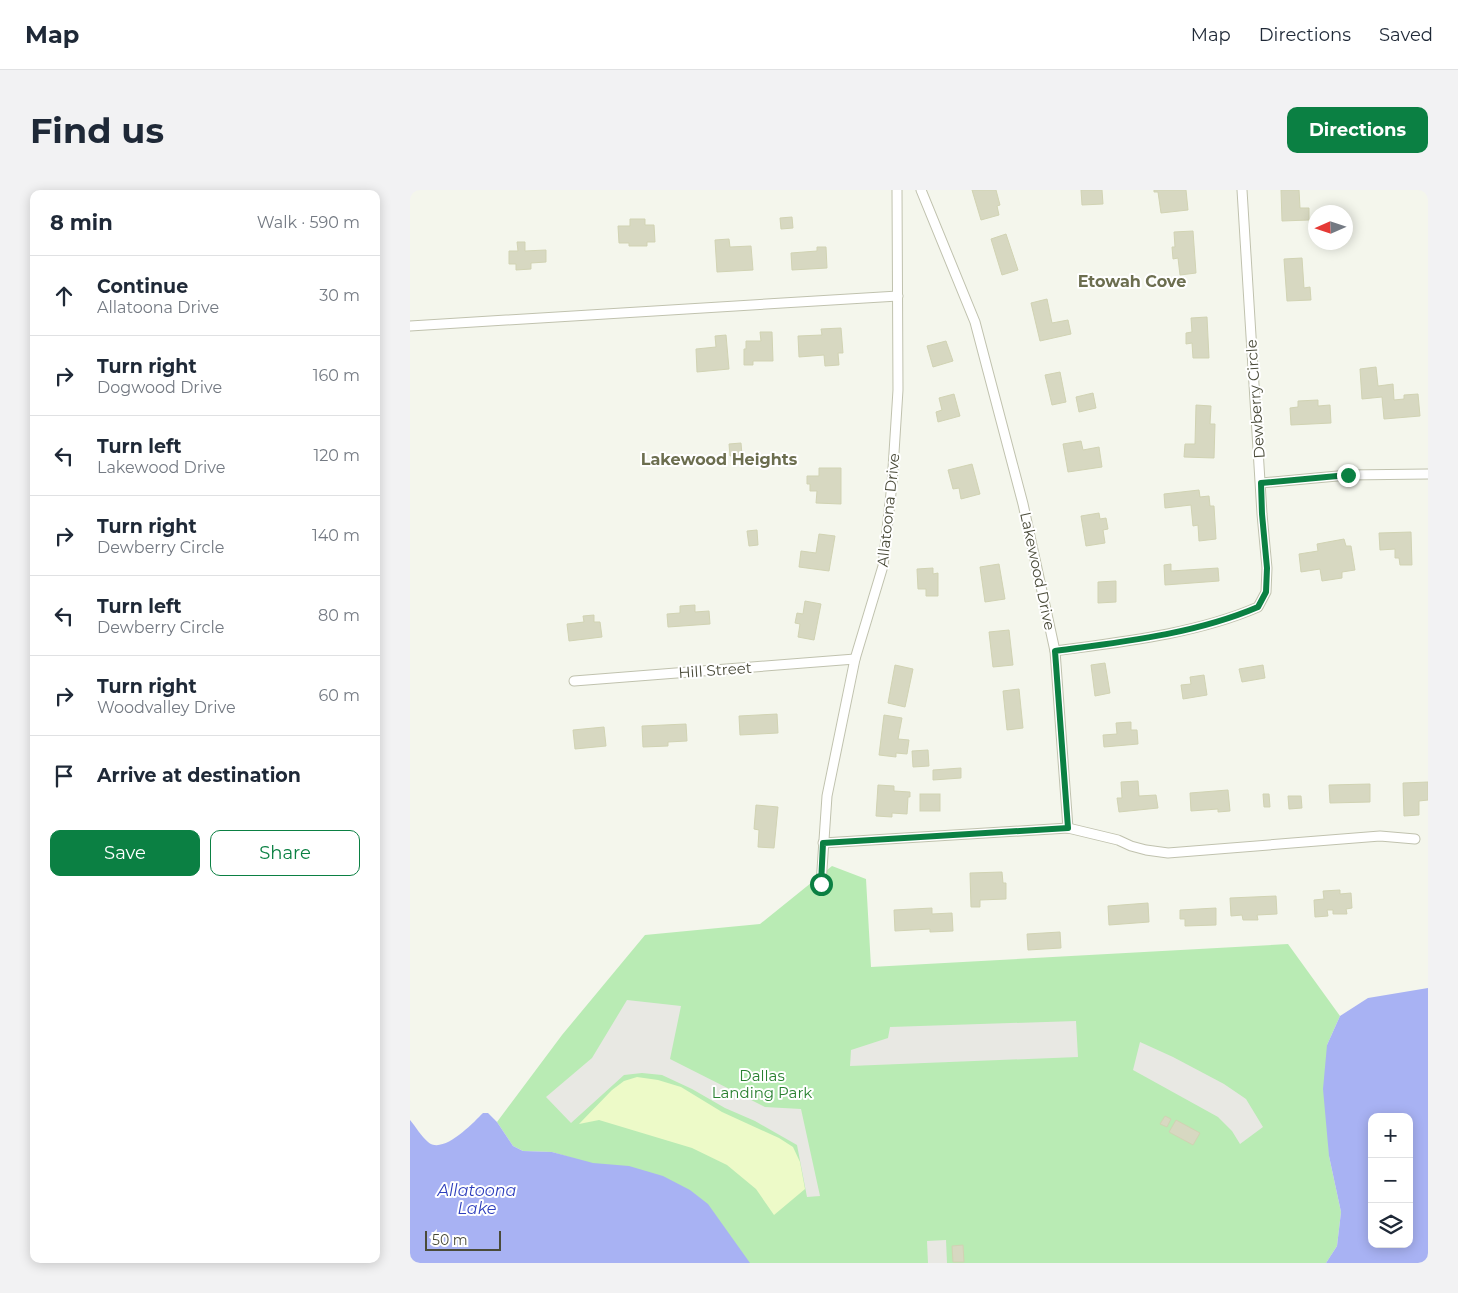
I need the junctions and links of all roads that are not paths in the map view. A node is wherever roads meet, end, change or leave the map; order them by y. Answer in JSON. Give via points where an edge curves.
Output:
{"nodes":[{"id":1,"x":897,"y":190,"type":"edge"},
{"id":2,"x":921,"y":190,"type":"edge"},
{"id":3,"x":1242,"y":190,"type":"edge"},
{"id":4,"x":898,"y":296,"type":"junction"},
{"id":5,"x":410,"y":326,"type":"edge"},
{"id":6,"x":1428,"y":474,"type":"edge"},
{"id":7,"x":1261,"y":483,"type":"junction"},
{"id":8,"x":1055,"y":651,"type":"junction"},
{"id":9,"x":855,"y":660,"type":"junction"},
{"id":10,"x":574,"y":681,"type":"dead end"},
{"id":11,"x":1068,"y":828,"type":"junction"},
{"id":12,"x":1415,"y":840,"type":"dead end"},
{"id":13,"x":823,"y":843,"type":"junction"},
{"id":14,"x":821,"y":884,"type":"dead end"}],
"edges":[{"from":1,"to":4,"type":"street","name":"Allatoona Drive"},
{"from":2,"to":8,"type":"street","name":"Lakewood Drive","via":[[975,322],[1021,495]]},
{"from":3,"to":7,"type":"street","name":"Dewberry Circle"},
{"from":4,"to":5,"type":"street"},
{"from":4,"to":9,"type":"street","name":"Allatoona Drive","via":[[898,390],[883,566]]},
{"from":6,"to":7,"type":"street","via":[[1348,475]]},
{"from":7,"to":8,"type":"street","name":"Dewberry Circle","via":[[1267,568],[1266,592],[1258,607],[1233,618],[1190,628]]},
{"from":8,"to":11,"type":"street","name":"Lakewood Drive"},
{"from":9,"to":10,"type":"street","name":"Hill Street"},
{"from":9,"to":13,"type":"street","name":"Allatoona Drive","via":[[827,796]]},
{"from":11,"to":12,"type":"street","via":[[1146,850],[1168,852],[1380,836]]},
{"from":11,"to":13,"type":"street"},
{"from":13,"to":14,"type":"street","name":"Allatoona Drive"}]}
